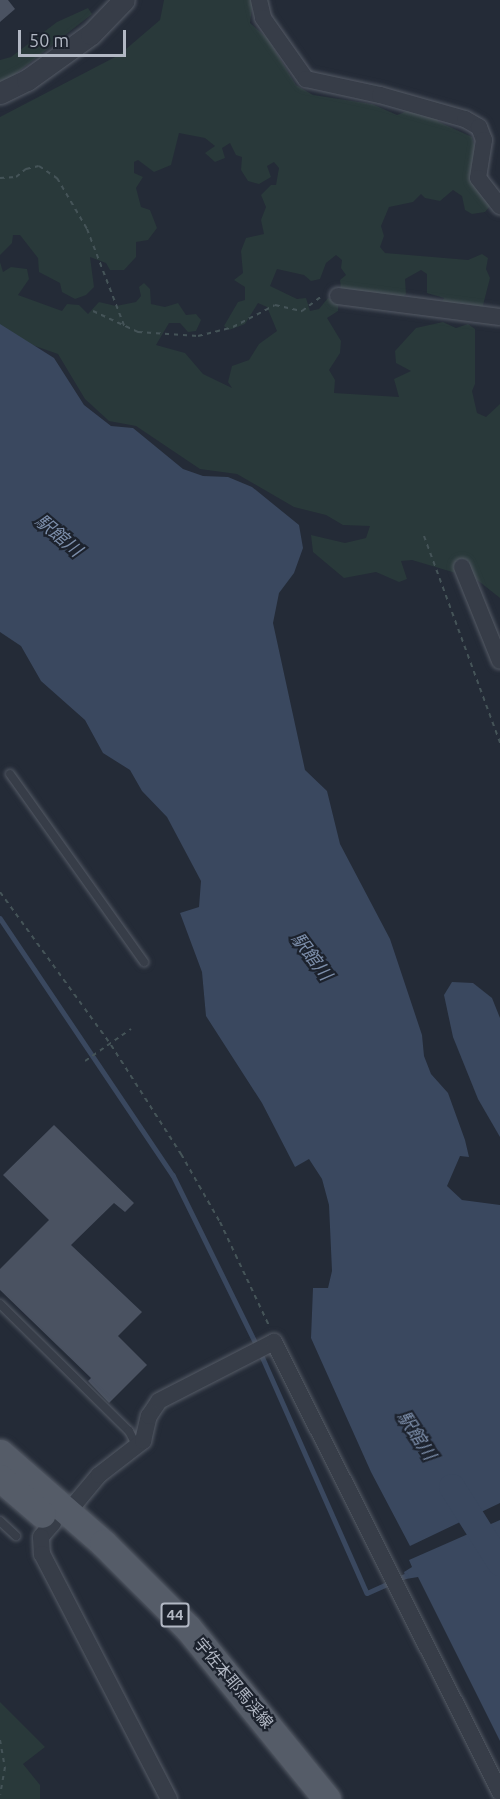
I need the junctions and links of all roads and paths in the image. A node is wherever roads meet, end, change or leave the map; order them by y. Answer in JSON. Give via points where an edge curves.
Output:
{"nodes":[{"id":1,"x":124,"y":0,"type":"edge"},
{"id":2,"x":259,"y":0,"type":"edge"},
{"id":3,"x":0,"y":93,"type":"edge"},
{"id":4,"x":0,"y":178,"type":"edge"},
{"id":5,"x":500,"y":206,"type":"edge"},
{"id":6,"x":338,"y":296,"type":"joint"},
{"id":7,"x":93,"y":311,"type":"dead end"},
{"id":8,"x":500,"y":317,"type":"edge"},
{"id":9,"x":124,"y":328,"type":"junction"},
{"id":10,"x":424,"y":536,"type":"dead end"},
{"id":11,"x":462,"y":567,"type":"dead end"},
{"id":12,"x":500,"y":661,"type":"edge"},
{"id":13,"x":500,"y":743,"type":"edge"},
{"id":14,"x":10,"y":774,"type":"dead end"},
{"id":15,"x":0,"y":892,"type":"edge"},
{"id":16,"x":144,"y":962,"type":"dead end"},
{"id":17,"x":131,"y":1029,"type":"dead end"},
{"id":18,"x":111,"y":1045,"type":"junction"},
{"id":19,"x":85,"y":1061,"type":"dead end"},
{"id":20,"x":0,"y":1304,"type":"edge"},
{"id":21,"x":274,"y":1342,"type":"junction"},
{"id":22,"x":137,"y":1447,"type":"junction"},
{"id":23,"x":0,"y":1453,"type":"edge"},
{"id":24,"x":0,"y":1478,"type":"edge"},
{"id":25,"x":60,"y":1518,"type":"junction"},
{"id":26,"x":0,"y":1521,"type":"edge"},
{"id":27,"x":16,"y":1536,"type":"dead end"},
{"id":28,"x":0,"y":1740,"type":"edge"},
{"id":29,"x":500,"y":1792,"type":"edge"},
{"id":30,"x":0,"y":1795,"type":"edge"},
{"id":31,"x":169,"y":1799,"type":"edge"},
{"id":32,"x":304,"y":1799,"type":"edge"},
{"id":33,"x":327,"y":1799,"type":"edge"}],
"edges":[{"from":1,"to":3,"type":"street","via":[[91,34],[27,80]]},
{"from":2,"to":5,"type":"street","via":[[263,18],[306,79],[391,98],[465,119],[479,127],[484,140],[478,178]]},
{"from":4,"to":9,"type":"path","via":[[16,177],[39,165],[57,178],[87,229]]},
{"from":6,"to":8,"type":"street"},
{"from":6,"to":9,"type":"path","via":[[325,294],[302,311],[284,305],[264,308],[233,327],[209,334],[167,337]]},
{"from":7,"to":9,"type":"path"},
{"from":10,"to":13,"type":"path"},
{"from":11,"to":12,"type":"street"},
{"from":14,"to":16,"type":"lane"},
{"from":15,"to":18,"type":"path"},
{"from":17,"to":18,"type":"path"},
{"from":18,"to":19,"type":"path"},
{"from":18,"to":21,"type":"path","via":[[207,1198]]},
{"from":20,"to":22,"type":"lane","via":[[129,1431]]},
{"from":21,"to":22,"type":"street","via":[[159,1401]]},
{"from":21,"to":29,"type":"street"},
{"from":22,"to":25,"type":"street","via":[[99,1475]]},
{"from":23,"to":25,"type":"main road","name":"宇佐本耶馬渓線","number":"44"},
{"from":24,"to":25,"type":"main road","name":"宇佐本耶馬渓線","number":"44"},
{"from":25,"to":31,"type":"street","via":[[41,1537],[42,1554]]},
{"from":25,"to":32,"type":"main road","name":"宇佐本耶馬渓線","number":"44","via":[[177,1644]]},
{"from":25,"to":33,"type":"main road","name":"宇佐本耶馬渓線","number":"44","via":[[188,1628]]},
{"from":26,"to":27,"type":"lane"},
{"from":28,"to":30,"type":"path","via":[[5,1767]]}]}
